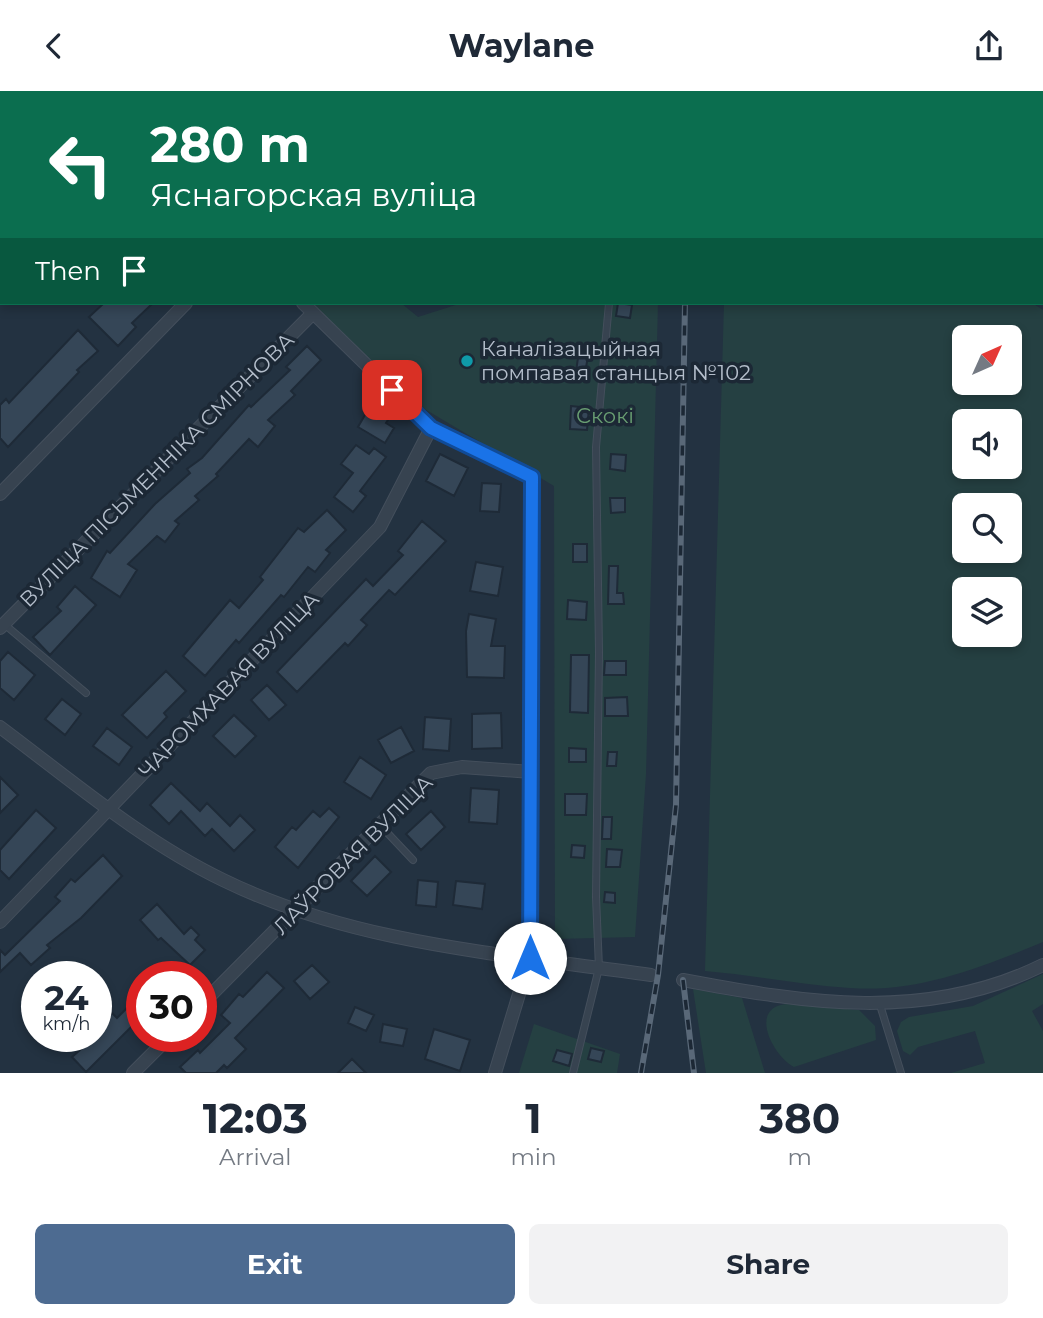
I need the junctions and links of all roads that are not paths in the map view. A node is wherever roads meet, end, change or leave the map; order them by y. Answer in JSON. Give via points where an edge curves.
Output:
{"nodes":[{"id":1,"x":184,"y":305,"type":"edge"},
{"id":2,"x":305,"y":305,"type":"edge"},
{"id":3,"x":609,"y":305,"type":"edge"},
{"id":4,"x":313,"y":313,"type":"junction"},
{"id":5,"x":431,"y":428,"type":"junction"},
{"id":6,"x":0,"y":494,"type":"edge"},
{"id":7,"x":2,"y":626,"type":"edge"},
{"id":8,"x":86,"y":693,"type":"dead end"},
{"id":9,"x":0,"y":727,"type":"edge"},
{"id":10,"x":531,"y":772,"type":"junction"},
{"id":11,"x":109,"y":809,"type":"junction"},
{"id":12,"x":380,"y":825,"type":"junction"},
{"id":13,"x":413,"y":860,"type":"dead end"},
{"id":14,"x":293,"y":910,"type":"junction"},
{"id":15,"x":0,"y":922,"type":"edge"},
{"id":16,"x":530,"y":958,"type":"junction"},
{"id":17,"x":1043,"y":965,"type":"edge"},
{"id":18,"x":599,"y":968,"type":"junction"},
{"id":19,"x":651,"y":975,"type":"dead end"},
{"id":20,"x":682,"y":980,"type":"dead end"},
{"id":21,"x":217,"y":989,"type":"edge"},
{"id":22,"x":880,"y":1005,"type":"junction"},
{"id":23,"x":154,"y":1052,"type":"edge"},
{"id":24,"x":133,"y":1073,"type":"edge"},
{"id":25,"x":495,"y":1073,"type":"edge"},
{"id":26,"x":573,"y":1073,"type":"edge"},
{"id":27,"x":901,"y":1073,"type":"edge"}],
"edges":[{"from":1,"to":6,"type":"street"},
{"from":2,"to":4,"type":"street"},
{"from":3,"to":18,"type":"lane","via":[[596,447]]},
{"from":4,"to":5,"type":"street"},
{"from":4,"to":7,"type":"street","name":"ВУЛІЦА ПІСЬМЕННІКА СМІРНОВА"},
{"from":5,"to":10,"type":"street","via":[[532,477]]},
{"from":5,"to":11,"type":"street","name":"ЧАРОМХАВАЯ ВУЛІЦА","via":[[380,527]]},
{"from":7,"to":8,"type":"lane"},
{"from":9,"to":11,"type":"street"},
{"from":10,"to":12,"type":"street","name":"ЛАЎРОВАЯ ВУЛІЦА","via":[[462,767],[431,773]]},
{"from":10,"to":16,"type":"street"},
{"from":11,"to":14,"type":"street","via":[[222,880]]},
{"from":11,"to":15,"type":"street","name":"ЧАРОМХАВАЯ ВУЛІЦА"},
{"from":12,"to":13,"type":"lane"},
{"from":12,"to":14,"type":"street","name":"ЛАЎРОВАЯ ВУЛІЦА"},
{"from":14,"to":16,"type":"street","via":[[430,944]]},
{"from":14,"to":21,"type":"street","name":"ЛАЎРОВАЯ ВУЛІЦА"},
{"from":16,"to":18,"type":"street"},
{"from":16,"to":25,"type":"street"},
{"from":17,"to":22,"type":"street","via":[[962,993]]},
{"from":18,"to":19,"type":"street"},
{"from":18,"to":26,"type":"lane"},
{"from":20,"to":22,"type":"street","via":[[819,1002]]},
{"from":22,"to":27,"type":"lane"},
{"from":23,"to":24,"type":"street"}]}
